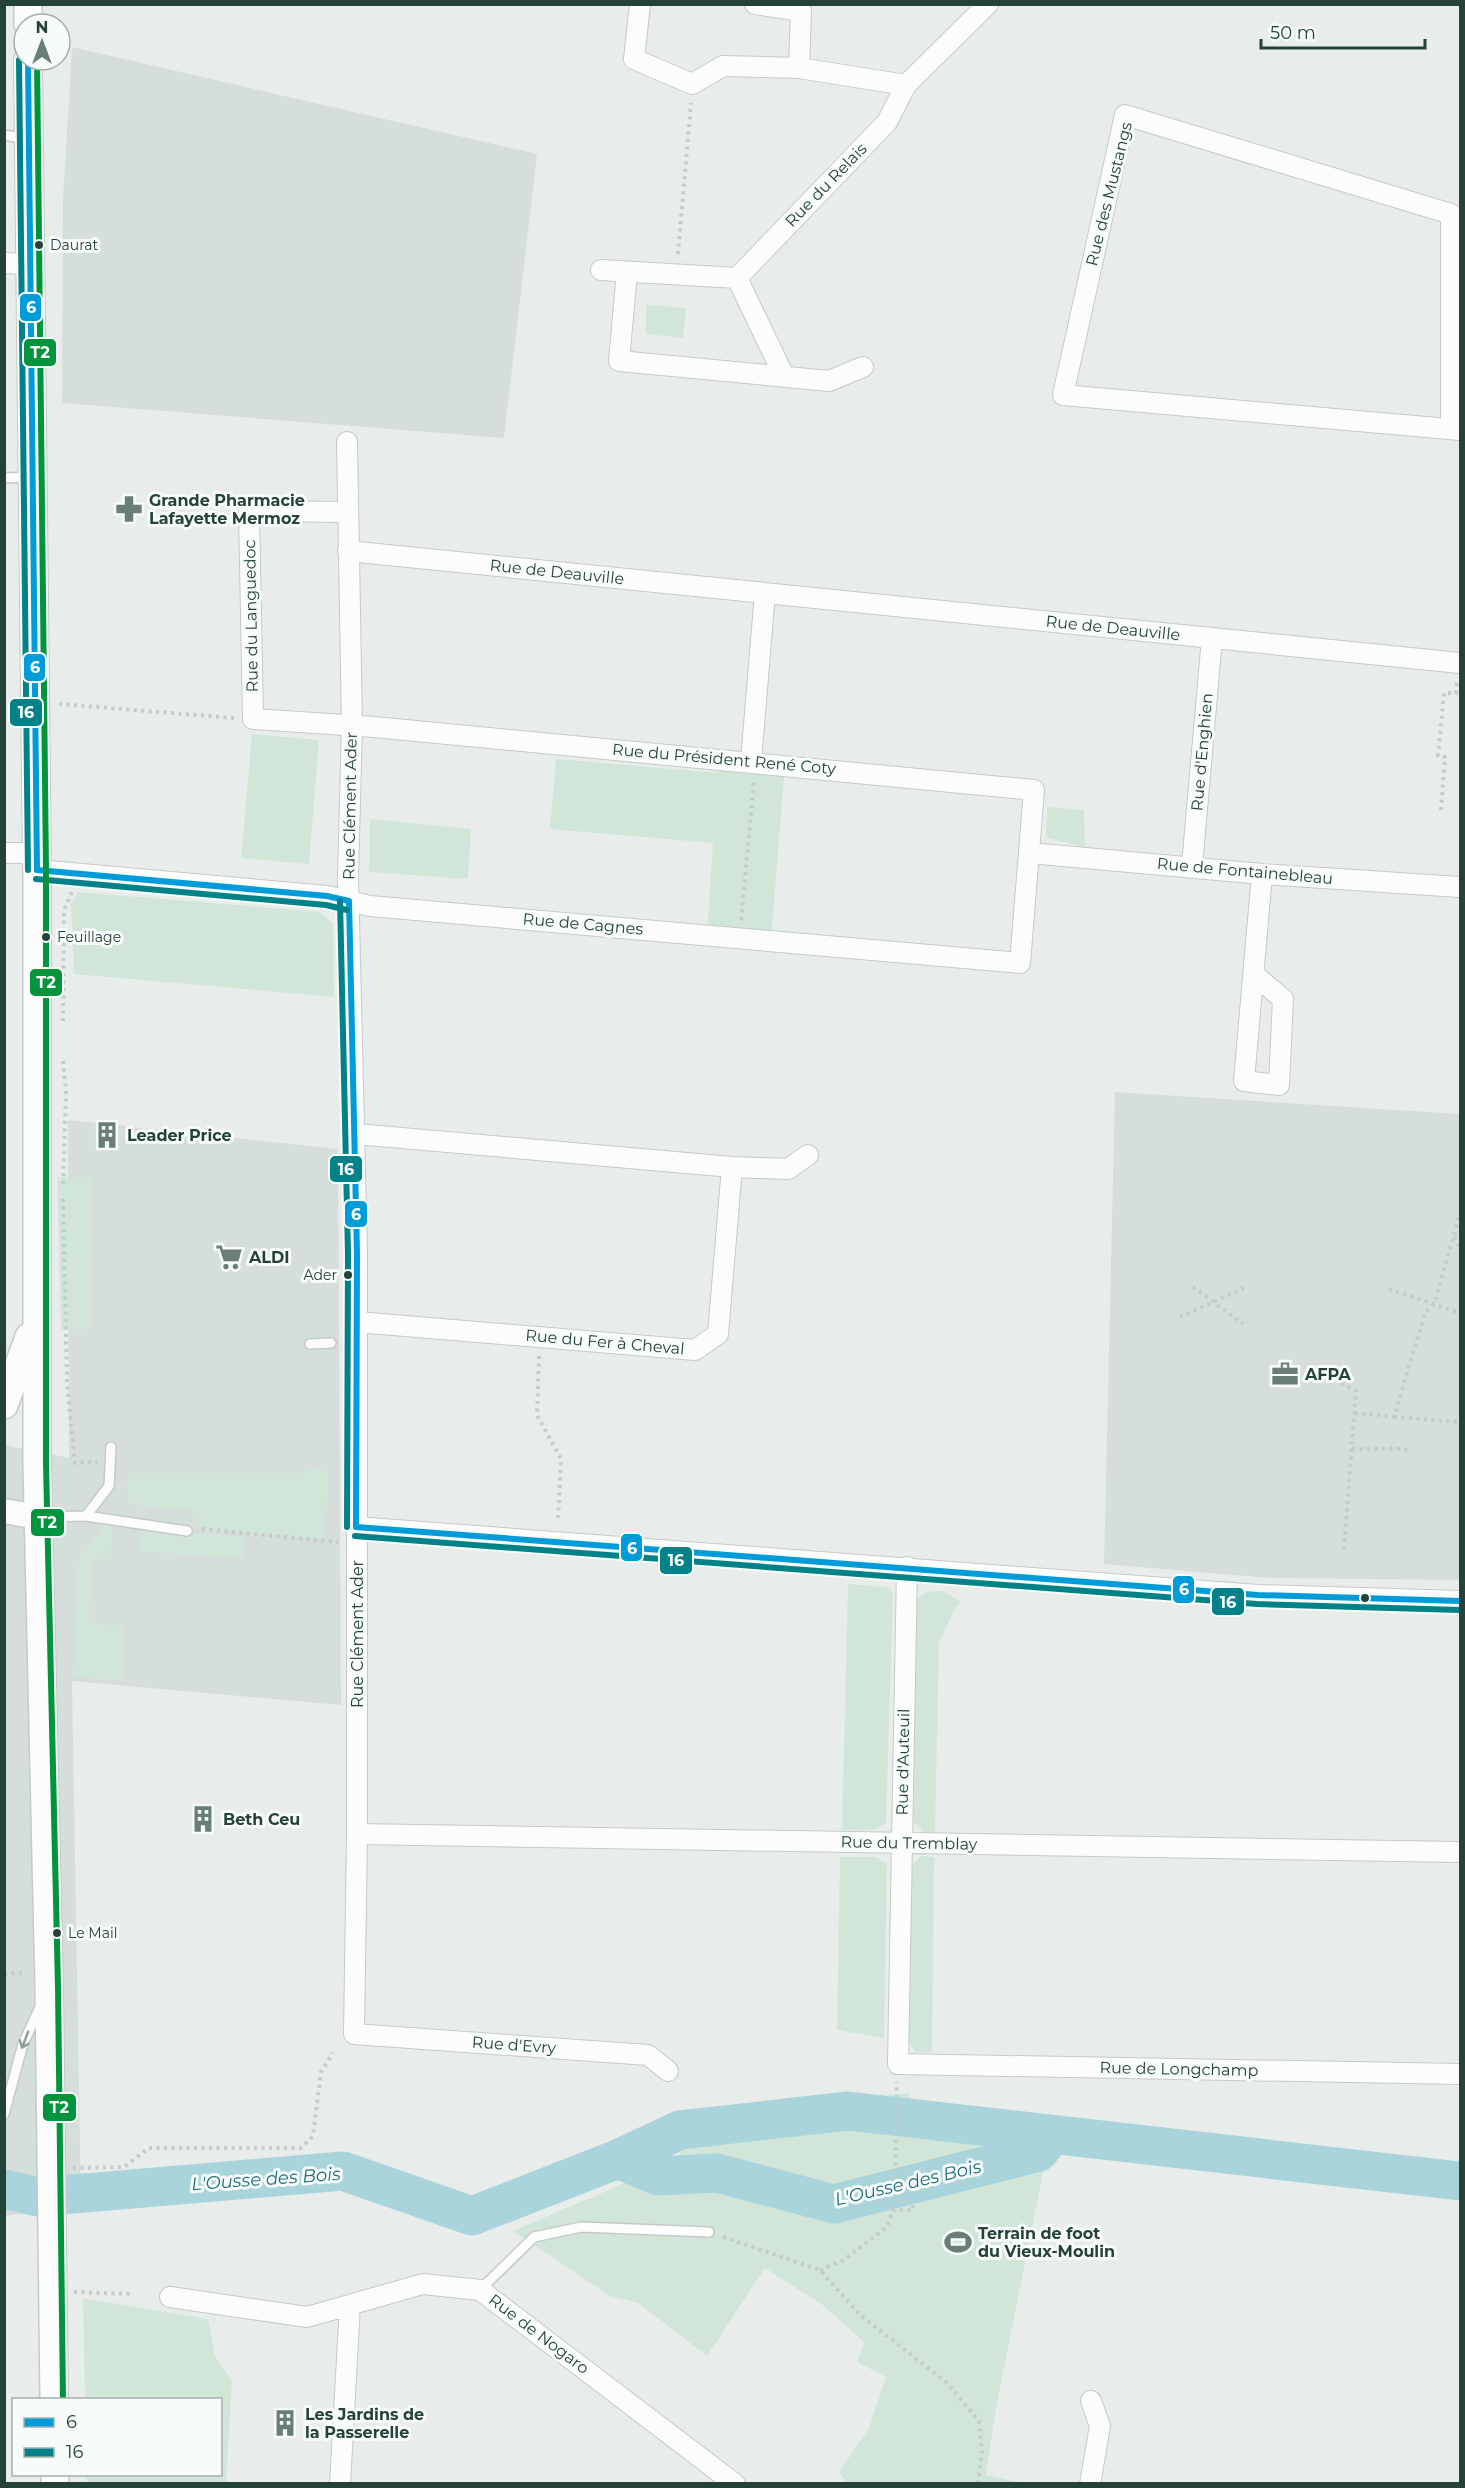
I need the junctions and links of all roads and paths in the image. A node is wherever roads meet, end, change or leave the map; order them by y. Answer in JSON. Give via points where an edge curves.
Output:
{"nodes":[{"id":1,"x":640,"y":4,"type":"edge"},
{"id":2,"x":755,"y":4,"type":"edge"},
{"id":3,"x":988,"y":4,"type":"edge"},
{"id":4,"x":799,"y":68,"type":"junction"},
{"id":5,"x":26,"y":72,"type":"edge"},
{"id":6,"x":692,"y":84,"type":"junction"},
{"id":7,"x":906,"y":85,"type":"junction"},
{"id":8,"x":17,"y":137,"type":"edge"},
{"id":9,"x":18,"y":263,"type":"edge"},
{"id":10,"x":601,"y":270,"type":"dead end"},
{"id":11,"x":627,"y":272,"type":"junction"},
{"id":12,"x":676,"y":274,"type":"junction"},
{"id":13,"x":737,"y":278,"type":"junction"},
{"id":14,"x":863,"y":367,"type":"dead end"},
{"id":15,"x":784,"y":376,"type":"junction"},
{"id":16,"x":1456,"y":430,"type":"edge"},
{"id":17,"x":346,"y":442,"type":"dead end"},
{"id":18,"x":4,"y":477,"type":"edge"},
{"id":19,"x":32,"y":477,"type":"junction"},
{"id":20,"x":346,"y":512,"type":"junction"},
{"id":21,"x":348,"y":551,"type":"junction"},
{"id":22,"x":765,"y":593,"type":"junction"},
{"id":23,"x":1212,"y":638,"type":"junction"},
{"id":24,"x":1459,"y":663,"type":"edge"},
{"id":25,"x":35,"y":702,"type":"junction"},
{"id":26,"x":253,"y":719,"type":"junction"},
{"id":27,"x":352,"y":726,"type":"junction"},
{"id":28,"x":758,"y":762,"type":"junction"},
{"id":29,"x":1441,"y":810,"type":"dead end"},
{"id":30,"x":1030,"y":852,"type":"junction"},
{"id":31,"x":4,"y":853,"type":"edge"},
{"id":32,"x":36,"y":862,"type":"junction"},
{"id":33,"x":1192,"y":866,"type":"junction"},
{"id":34,"x":84,"y":874,"type":"junction"},
{"id":35,"x":1262,"y":874,"type":"junction"},
{"id":36,"x":1461,"y":887,"type":"edge"},
{"id":37,"x":349,"y":901,"type":"junction"},
{"id":38,"x":740,"y":938,"type":"junction"},
{"id":39,"x":1253,"y":974,"type":"junction"},
{"id":40,"x":63,"y":1023,"type":"dead end"},
{"id":41,"x":63,"y":1058,"type":"dead end"},
{"id":42,"x":356,"y":1134,"type":"junction"},
{"id":43,"x":808,"y":1155,"type":"dead end"},
{"id":44,"x":732,"y":1167,"type":"junction"},
{"id":45,"x":1459,"y":1217,"type":"dead end"},
{"id":46,"x":1453,"y":1237,"type":"junction"},
{"id":47,"x":1461,"y":1247,"type":"edge"},
{"id":48,"x":1193,"y":1287,"type":"dead end"},
{"id":49,"x":1244,"y":1288,"type":"dead end"},
{"id":50,"x":1389,"y":1289,"type":"dead end"},
{"id":51,"x":1213,"y":1302,"type":"junction"},
{"id":52,"x":1434,"y":1304,"type":"junction"},
{"id":53,"x":1461,"y":1313,"type":"edge"},
{"id":54,"x":37,"y":1316,"type":"junction"},
{"id":55,"x":1180,"y":1317,"type":"dead end"},
{"id":56,"x":357,"y":1322,"type":"junction"},
{"id":57,"x":1243,"y":1324,"type":"dead end"},
{"id":58,"x":540,"y":1337,"type":"junction"},
{"id":59,"x":310,"y":1344,"type":"dead end"},
{"id":60,"x":331,"y":1344,"type":"dead end"},
{"id":61,"x":1341,"y":1383,"type":"dead end"},
{"id":62,"x":4,"y":1405,"type":"edge"},
{"id":63,"x":1354,"y":1413,"type":"junction"},
{"id":64,"x":1394,"y":1417,"type":"junction"},
{"id":65,"x":1461,"y":1422,"type":"edge"},
{"id":66,"x":111,"y":1447,"type":"dead end"},
{"id":67,"x":1352,"y":1448,"type":"junction"},
{"id":68,"x":1410,"y":1451,"type":"dead end"},
{"id":69,"x":110,"y":1462,"type":"junction"},
{"id":70,"x":4,"y":1510,"type":"edge"},
{"id":71,"x":86,"y":1516,"type":"junction"},
{"id":72,"x":38,"y":1517,"type":"junction"},
{"id":73,"x":187,"y":1531,"type":"joint"},
{"id":74,"x":356,"y":1535,"type":"junction"},
{"id":75,"x":557,"y":1542,"type":"junction"},
{"id":76,"x":1344,"y":1550,"type":"dead end"},
{"id":77,"x":907,"y":1567,"type":"junction"},
{"id":78,"x":1461,"y":1601,"type":"edge"},
{"id":79,"x":357,"y":1834,"type":"junction"},
{"id":80,"x":901,"y":1842,"type":"junction"},
{"id":81,"x":1461,"y":1852,"type":"edge"},
{"id":82,"x":49,"y":1987,"type":"junction"},
{"id":83,"x":354,"y":2034,"type":"joint"},
{"id":84,"x":333,"y":2053,"type":"dead end"},
{"id":85,"x":898,"y":2064,"type":"joint"},
{"id":86,"x":668,"y":2071,"type":"dead end"},
{"id":87,"x":1461,"y":2074,"type":"edge"},
{"id":88,"x":897,"y":2100,"type":"dead end"},
{"id":89,"x":4,"y":2114,"type":"edge"},
{"id":90,"x":52,"y":2173,"type":"junction"},
{"id":91,"x":709,"y":2232,"type":"joint"},
{"id":92,"x":820,"y":2270,"type":"junction"},
{"id":93,"x":480,"y":2290,"type":"junction"},
{"id":94,"x":52,"y":2291,"type":"junction"},
{"id":95,"x":131,"y":2294,"type":"dead end"},
{"id":96,"x":170,"y":2297,"type":"dead end"},
{"id":97,"x":350,"y":2305,"type":"junction"},
{"id":98,"x":54,"y":2398,"type":"edge"},
{"id":99,"x":1091,"y":2401,"type":"dead end"},
{"id":100,"x":340,"y":2484,"type":"edge"},
{"id":101,"x":735,"y":2484,"type":"edge"},
{"id":102,"x":978,"y":2484,"type":"edge"},
{"id":103,"x":1090,"y":2484,"type":"edge"}],
"edges":[{"from":1,"to":6,"type":"street","via":[[634,59]]},
{"from":2,"to":4,"type":"street","via":[[801,11]]},
{"from":3,"to":7,"type":"street","name":"Rue du Relais"},
{"from":4,"to":6,"type":"street","via":[[723,66]]},
{"from":4,"to":7,"type":"street"},
{"from":5,"to":8,"type":"main road"},
{"from":6,"to":12,"type":"path"},
{"from":7,"to":13,"type":"street","name":"Rue du Relais","via":[[887,122]]},
{"from":8,"to":9,"type":"main road"},
{"from":9,"to":19,"type":"main road"},
{"from":10,"to":11,"type":"street"},
{"from":11,"to":12,"type":"street"},
{"from":11,"to":15,"type":"street","via":[[619,361]]},
{"from":12,"to":13,"type":"street"},
{"from":13,"to":15,"type":"street"},
{"from":14,"to":15,"type":"street","via":[[829,381]]},
{"from":16,"to":16,"type":"street","name":"Rue des Mustangs","via":[[1063,395],[1125,115],[1452,214]]},
{"from":17,"to":20,"type":"street","name":"Rue Clément Ader"},
{"from":18,"to":19,"type":"lane"},
{"from":19,"to":25,"type":"main road"},
{"from":20,"to":21,"type":"street","name":"Rue Clément Ader"},
{"from":20,"to":26,"type":"street","name":"Rue du Languedoc","via":[[249,511]]},
{"from":21,"to":22,"type":"street","name":"Rue de Deauville"},
{"from":21,"to":27,"type":"street","name":"Rue Clément Ader"},
{"from":22,"to":23,"type":"street","name":"Rue de Deauville"},
{"from":22,"to":28,"type":"street"},
{"from":23,"to":24,"type":"street","name":"Rue de Deauville"},
{"from":23,"to":33,"type":"street","name":"Rue d'Enghien"},
{"from":24,"to":29,"type":"path","via":[[1456,693],[1444,693],[1438,756],[1445,757]]},
{"from":25,"to":26,"type":"path"},
{"from":25,"to":32,"type":"main road"},
{"from":26,"to":27,"type":"street"},
{"from":27,"to":28,"type":"street","name":"Rue du Président René Coty"},
{"from":27,"to":37,"type":"street","name":"Rue Clément Ader"},
{"from":28,"to":30,"type":"street","name":"Rue du Président René Coty","via":[[1034,790]]},
{"from":28,"to":38,"type":"path"},
{"from":30,"to":33,"type":"street","name":"Rue de Fontainebleau"},
{"from":30,"to":38,"type":"street","name":"Rue de Cagnes","via":[[1020,963]]},
{"from":31,"to":32,"type":"street","name":"Rue de Cagnes"},
{"from":32,"to":34,"type":"street","name":"Rue de Cagnes"},
{"from":32,"to":54,"type":"main road"},
{"from":33,"to":35,"type":"street","name":"Rue de Fontainebleau"},
{"from":34,"to":37,"type":"street","name":"Rue de Cagnes"},
{"from":34,"to":40,"type":"path","via":[[64,910]]},
{"from":35,"to":36,"type":"street","name":"Rue de Fontainebleau"},
{"from":35,"to":39,"type":"street"},
{"from":37,"to":38,"type":"street","name":"Rue de Cagnes"},
{"from":37,"to":42,"type":"street","name":"Rue Clément Ader"},
{"from":39,"to":39,"type":"street","via":[[1283,999],[1279,1086],[1244,1082]]},
{"from":41,"to":69,"type":"path","via":[[68,1408],[75,1463]]},
{"from":42,"to":44,"type":"street"},
{"from":42,"to":56,"type":"street","name":"Rue Clément Ader"},
{"from":43,"to":44,"type":"street","via":[[788,1169]]},
{"from":44,"to":58,"type":"street","name":"Rue du Fer à Cheval","via":[[718,1334],[695,1350]]},
{"from":45,"to":46,"type":"path"},
{"from":46,"to":47,"type":"path"},
{"from":46,"to":52,"type":"path"},
{"from":48,"to":51,"type":"path"},
{"from":49,"to":51,"type":"path"},
{"from":50,"to":52,"type":"path"},
{"from":51,"to":55,"type":"path"},
{"from":51,"to":57,"type":"path"},
{"from":52,"to":53,"type":"path"},
{"from":52,"to":64,"type":"path","via":[[1425,1313]]},
{"from":54,"to":62,"type":"main road"},
{"from":54,"to":72,"type":"main road"},
{"from":56,"to":58,"type":"street","name":"Rue du Fer à Cheval"},
{"from":56,"to":74,"type":"street","name":"Rue Clément Ader"},
{"from":58,"to":75,"type":"path","via":[[537,1415],[561,1459]]},
{"from":59,"to":60,"type":"lane"},
{"from":61,"to":63,"type":"path","via":[[1356,1391]]},
{"from":63,"to":64,"type":"path"},
{"from":63,"to":67,"type":"path"},
{"from":64,"to":65,"type":"path"},
{"from":66,"to":69,"type":"lane"},
{"from":67,"to":68,"type":"path","via":[[1374,1452],[1394,1446]]},
{"from":67,"to":76,"type":"path"},
{"from":69,"to":71,"type":"lane","via":[[109,1486]]},
{"from":70,"to":72,"type":"street"},
{"from":71,"to":72,"type":"lane"},
{"from":71,"to":73,"type":"lane"},
{"from":72,"to":82,"type":"main road"},
{"from":73,"to":74,"type":"path","via":[[195,1521],[203,1530]]},
{"from":74,"to":75,"type":"street"},
{"from":74,"to":79,"type":"street","name":"Rue Clément Ader"},
{"from":75,"to":77,"type":"street"},
{"from":77,"to":78,"type":"street","via":[[1258,1595]]},
{"from":77,"to":80,"type":"street","name":"Rue d'Auteuil"},
{"from":79,"to":80,"type":"street","name":"Rue du Tremblay"},
{"from":79,"to":83,"type":"street","name":"Rue Clément Ader"},
{"from":80,"to":81,"type":"street","name":"Rue du Tremblay"},
{"from":80,"to":85,"type":"street","name":"Rue d'Auteuil"},
{"from":82,"to":89,"type":"lane","one_way":true,"via":[[23,2044]]},
{"from":82,"to":90,"type":"main road"},
{"from":83,"to":86,"type":"street","name":"Rue d'Evry","via":[[648,2055]]},
{"from":84,"to":90,"type":"path","via":[[321,2072],[313,2136],[301,2148],[150,2148],[124,2167]]},
{"from":85,"to":87,"type":"street","name":"Rue de Longchamp"},
{"from":88,"to":92,"type":"path","via":[[895,2201],[914,2202],[914,2210],[893,2210],[887,2227],[844,2260]]},
{"from":90,"to":94,"type":"main road"},
{"from":91,"to":92,"type":"path"},
{"from":91,"to":93,"type":"lane","via":[[581,2228],[534,2236]]},
{"from":92,"to":102,"type":"path","via":[[859,2314],[947,2383],[979,2421],[982,2452]]},
{"from":93,"to":97,"type":"street","name":"Rue de Nogaro","via":[[423,2284]]},
{"from":93,"to":101,"type":"street","name":"Rue de Nogaro"},
{"from":94,"to":95,"type":"path"},
{"from":94,"to":98,"type":"main road"},
{"from":96,"to":97,"type":"street","name":"Rue de Nogaro","via":[[307,2317]]},
{"from":97,"to":100,"type":"street"},
{"from":99,"to":103,"type":"street","via":[[1100,2426]]}]}
